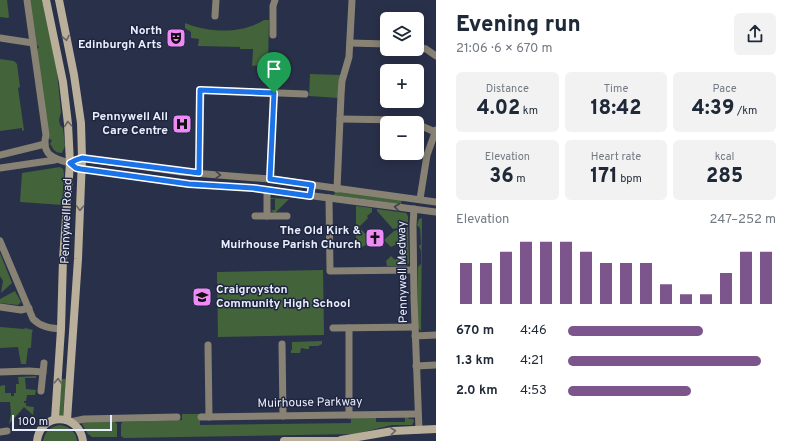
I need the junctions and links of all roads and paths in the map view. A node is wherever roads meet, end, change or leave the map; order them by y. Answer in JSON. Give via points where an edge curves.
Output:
{"nodes":[{"id":1,"x":27,"y":0,"type":"edge"},
{"id":2,"x":46,"y":0,"type":"edge"},
{"id":3,"x":59,"y":0,"type":"edge"},
{"id":4,"x":216,"y":0,"type":"edge"},
{"id":5,"x":275,"y":0,"type":"edge"},
{"id":6,"x":352,"y":0,"type":"edge"},
{"id":7,"x":215,"y":16,"type":"dead end"},
{"id":8,"x":273,"y":35,"type":"dead end"},
{"id":9,"x":0,"y":38,"type":"edge"},
{"id":10,"x":33,"y":43,"type":"junction"},
{"id":11,"x":350,"y":43,"type":"junction"},
{"id":12,"x":380,"y":44,"type":"edge"},
{"id":13,"x":424,"y":49,"type":"edge"},
{"id":14,"x":436,"y":56,"type":"edge"},
{"id":15,"x":274,"y":93,"type":"junction"},
{"id":16,"x":305,"y":94,"type":"dead end"},
{"id":17,"x":340,"y":119,"type":"junction"},
{"id":18,"x":380,"y":120,"type":"edge"},
{"id":19,"x":424,"y":126,"type":"edge"},
{"id":20,"x":436,"y":131,"type":"edge"},
{"id":21,"x":45,"y":144,"type":"junction"},
{"id":22,"x":0,"y":155,"type":"edge"},
{"id":23,"x":82,"y":158,"type":"junction"},
{"id":24,"x":55,"y":160,"type":"junction"},
{"id":25,"x":70,"y":163,"type":"junction"},
{"id":26,"x":0,"y":168,"type":"edge"},
{"id":27,"x":81,"y":169,"type":"junction"},
{"id":28,"x":199,"y":173,"type":"junction"},
{"id":29,"x":270,"y":179,"type":"junction"},
{"id":30,"x":312,"y":185,"type":"junction"},
{"id":31,"x":337,"y":189,"type":"junction"},
{"id":32,"x":267,"y":190,"type":"junction"},
{"id":33,"x":310,"y":196,"type":"junction"},
{"id":34,"x":329,"y":198,"type":"junction"},
{"id":35,"x":420,"y":199,"type":"junction"},
{"id":36,"x":436,"y":202,"type":"edge"},
{"id":37,"x":414,"y":209,"type":"junction"},
{"id":38,"x":436,"y":212,"type":"edge"},
{"id":39,"x":256,"y":216,"type":"dead end"},
{"id":40,"x":267,"y":216,"type":"junction"},
{"id":41,"x":287,"y":216,"type":"dead end"},
{"id":42,"x":0,"y":241,"type":"edge"},
{"id":43,"x":413,"y":270,"type":"junction"},
{"id":44,"x":0,"y":307,"type":"edge"},
{"id":45,"x":29,"y":308,"type":"junction"},
{"id":46,"x":415,"y":327,"type":"junction"},
{"id":47,"x":333,"y":328,"type":"dead end"},
{"id":48,"x":349,"y":328,"type":"junction"},
{"id":49,"x":61,"y":329,"type":"junction"},
{"id":50,"x":436,"y":335,"type":"edge"},
{"id":51,"x":415,"y":336,"type":"junction"},
{"id":52,"x":282,"y":344,"type":"dead end"},
{"id":53,"x":208,"y":345,"type":"dead end"},
{"id":54,"x":44,"y":362,"type":"dead end"},
{"id":55,"x":436,"y":365,"type":"edge"},
{"id":56,"x":416,"y":366,"type":"junction"},
{"id":57,"x":0,"y":372,"type":"edge"},
{"id":58,"x":43,"y":372,"type":"junction"},
{"id":59,"x":42,"y":391,"type":"dead end"},
{"id":60,"x":418,"y":414,"type":"junction"},
{"id":61,"x":349,"y":415,"type":"junction"},
{"id":62,"x":209,"y":416,"type":"junction"},
{"id":63,"x":283,"y":416,"type":"junction"},
{"id":64,"x":177,"y":417,"type":"dead end"},
{"id":65,"x":201,"y":417,"type":"dead end"},
{"id":66,"x":55,"y":419,"type":"junction"},
{"id":67,"x":69,"y":421,"type":"junction"},
{"id":68,"x":436,"y":429,"type":"edge"},
{"id":69,"x":419,"y":430,"type":"junction"},
{"id":70,"x":341,"y":440,"type":"edge"},
{"id":71,"x":37,"y":441,"type":"edge"},
{"id":72,"x":83,"y":441,"type":"edge"},
{"id":73,"x":284,"y":441,"type":"edge"},
{"id":74,"x":351,"y":441,"type":"edge"}],
"edges":[{"from":1,"to":10,"type":"street"},
{"from":25,"to":2,"type":"street","name":"Pennywell Road","one_way":true,"via":[[63,82]]},
{"from":3,"to":23,"type":"street","name":"Pennywell Road","one_way":true,"via":[[75,82]]},
{"from":4,"to":7,"type":"street"},
{"from":5,"to":8,"type":"street"},
{"from":6,"to":11,"type":"street"},
{"from":9,"to":10,"type":"street"},
{"from":10,"to":21,"type":"street","via":[[46,135]]},
{"from":11,"to":12,"type":"street"},
{"from":11,"to":17,"type":"street","via":[[342,81]]},
{"from":13,"to":14,"type":"street"},
{"from":15,"to":16,"type":"street"},
{"from":15,"to":28,"type":"street","via":[[200,90]]},
{"from":15,"to":29,"type":"street"},
{"from":17,"to":18,"type":"street"},
{"from":17,"to":31,"type":"street"},
{"from":19,"to":20,"type":"street"},
{"from":20,"to":35,"type":"street","via":[[427,155]]},
{"from":21,"to":22,"type":"street"},
{"from":21,"to":24,"type":"street"},
{"from":23,"to":25,"type":"street"},
{"from":23,"to":27,"type":"street","name":"Pennywell Road"},
{"from":23,"to":28,"type":"street"},
{"from":24,"to":25,"type":"street"},
{"from":24,"to":26,"type":"street"},
{"from":25,"to":27,"type":"street"},
{"from":25,"to":49,"type":"street","name":"Pennywell Road"},
{"from":27,"to":32,"type":"street","via":[[189,184]]},
{"from":27,"to":67,"type":"street","name":"Pennywell Road","one_way":true},
{"from":28,"to":29,"type":"street","one_way":true},
{"from":29,"to":30,"type":"street"},
{"from":30,"to":31,"type":"street"},
{"from":30,"to":33,"type":"street"},
{"from":31,"to":35,"type":"street"},
{"from":32,"to":33,"type":"street"},
{"from":32,"to":40,"type":"street"},
{"from":33,"to":34,"type":"street"},
{"from":37,"to":34,"type":"street","one_way":true},
{"from":34,"to":43,"type":"street","via":[[330,271]]},
{"from":35,"to":36,"type":"street"},
{"from":37,"to":38,"type":"street"},
{"from":37,"to":43,"type":"street","name":"Pennywell Medway"},
{"from":39,"to":40,"type":"street"},
{"from":40,"to":41,"type":"street"},
{"from":42,"to":45,"type":"street"},
{"from":43,"to":46,"type":"street","name":"Pennywell Medway"},
{"from":44,"to":45,"type":"street","via":[[21,310]]},
{"from":45,"to":49,"type":"street","via":[[38,324]]},
{"from":46,"to":48,"type":"street"},
{"from":46,"to":51,"type":"street","name":"Pennywell Medway"},
{"from":47,"to":48,"type":"street"},
{"from":48,"to":61,"type":"street"},
{"from":66,"to":49,"type":"street","name":"Pennywell Road","one_way":true},
{"from":50,"to":51,"type":"street","name":"Pennywell Medway"},
{"from":51,"to":56,"type":"street","name":"Pennywell Medway"},
{"from":52,"to":63,"type":"street"},
{"from":53,"to":62,"type":"street"},
{"from":54,"to":58,"type":"street"},
{"from":55,"to":56,"type":"street"},
{"from":56,"to":60,"type":"street","name":"Pennywell Medway"},
{"from":57,"to":58,"type":"street"},
{"from":58,"to":59,"type":"street"},
{"from":60,"to":61,"type":"street","name":"Muirhouse Parkway"},
{"from":60,"to":69,"type":"street","name":"Pennywell Medway"},
{"from":61,"to":63,"type":"street","name":"Muirhouse Parkway"},
{"from":62,"to":63,"type":"street","name":"Muirhouse Parkway"},
{"from":62,"to":65,"type":"street","name":"Muirhouse Parkway"},
{"from":64,"to":67,"type":"street","via":[[84,418]]},
{"from":66,"to":67,"type":"street"},
{"from":66,"to":71,"type":"street","via":[[41,428]]},
{"from":67,"to":72,"type":"street","via":[[79,430]]},
{"from":68,"to":69,"type":"street"},
{"from":70,"to":69,"type":"street","one_way":true,"via":[[393,431]]},
{"from":70,"to":73,"type":"street"},
{"from":70,"to":74,"type":"street"}]}
